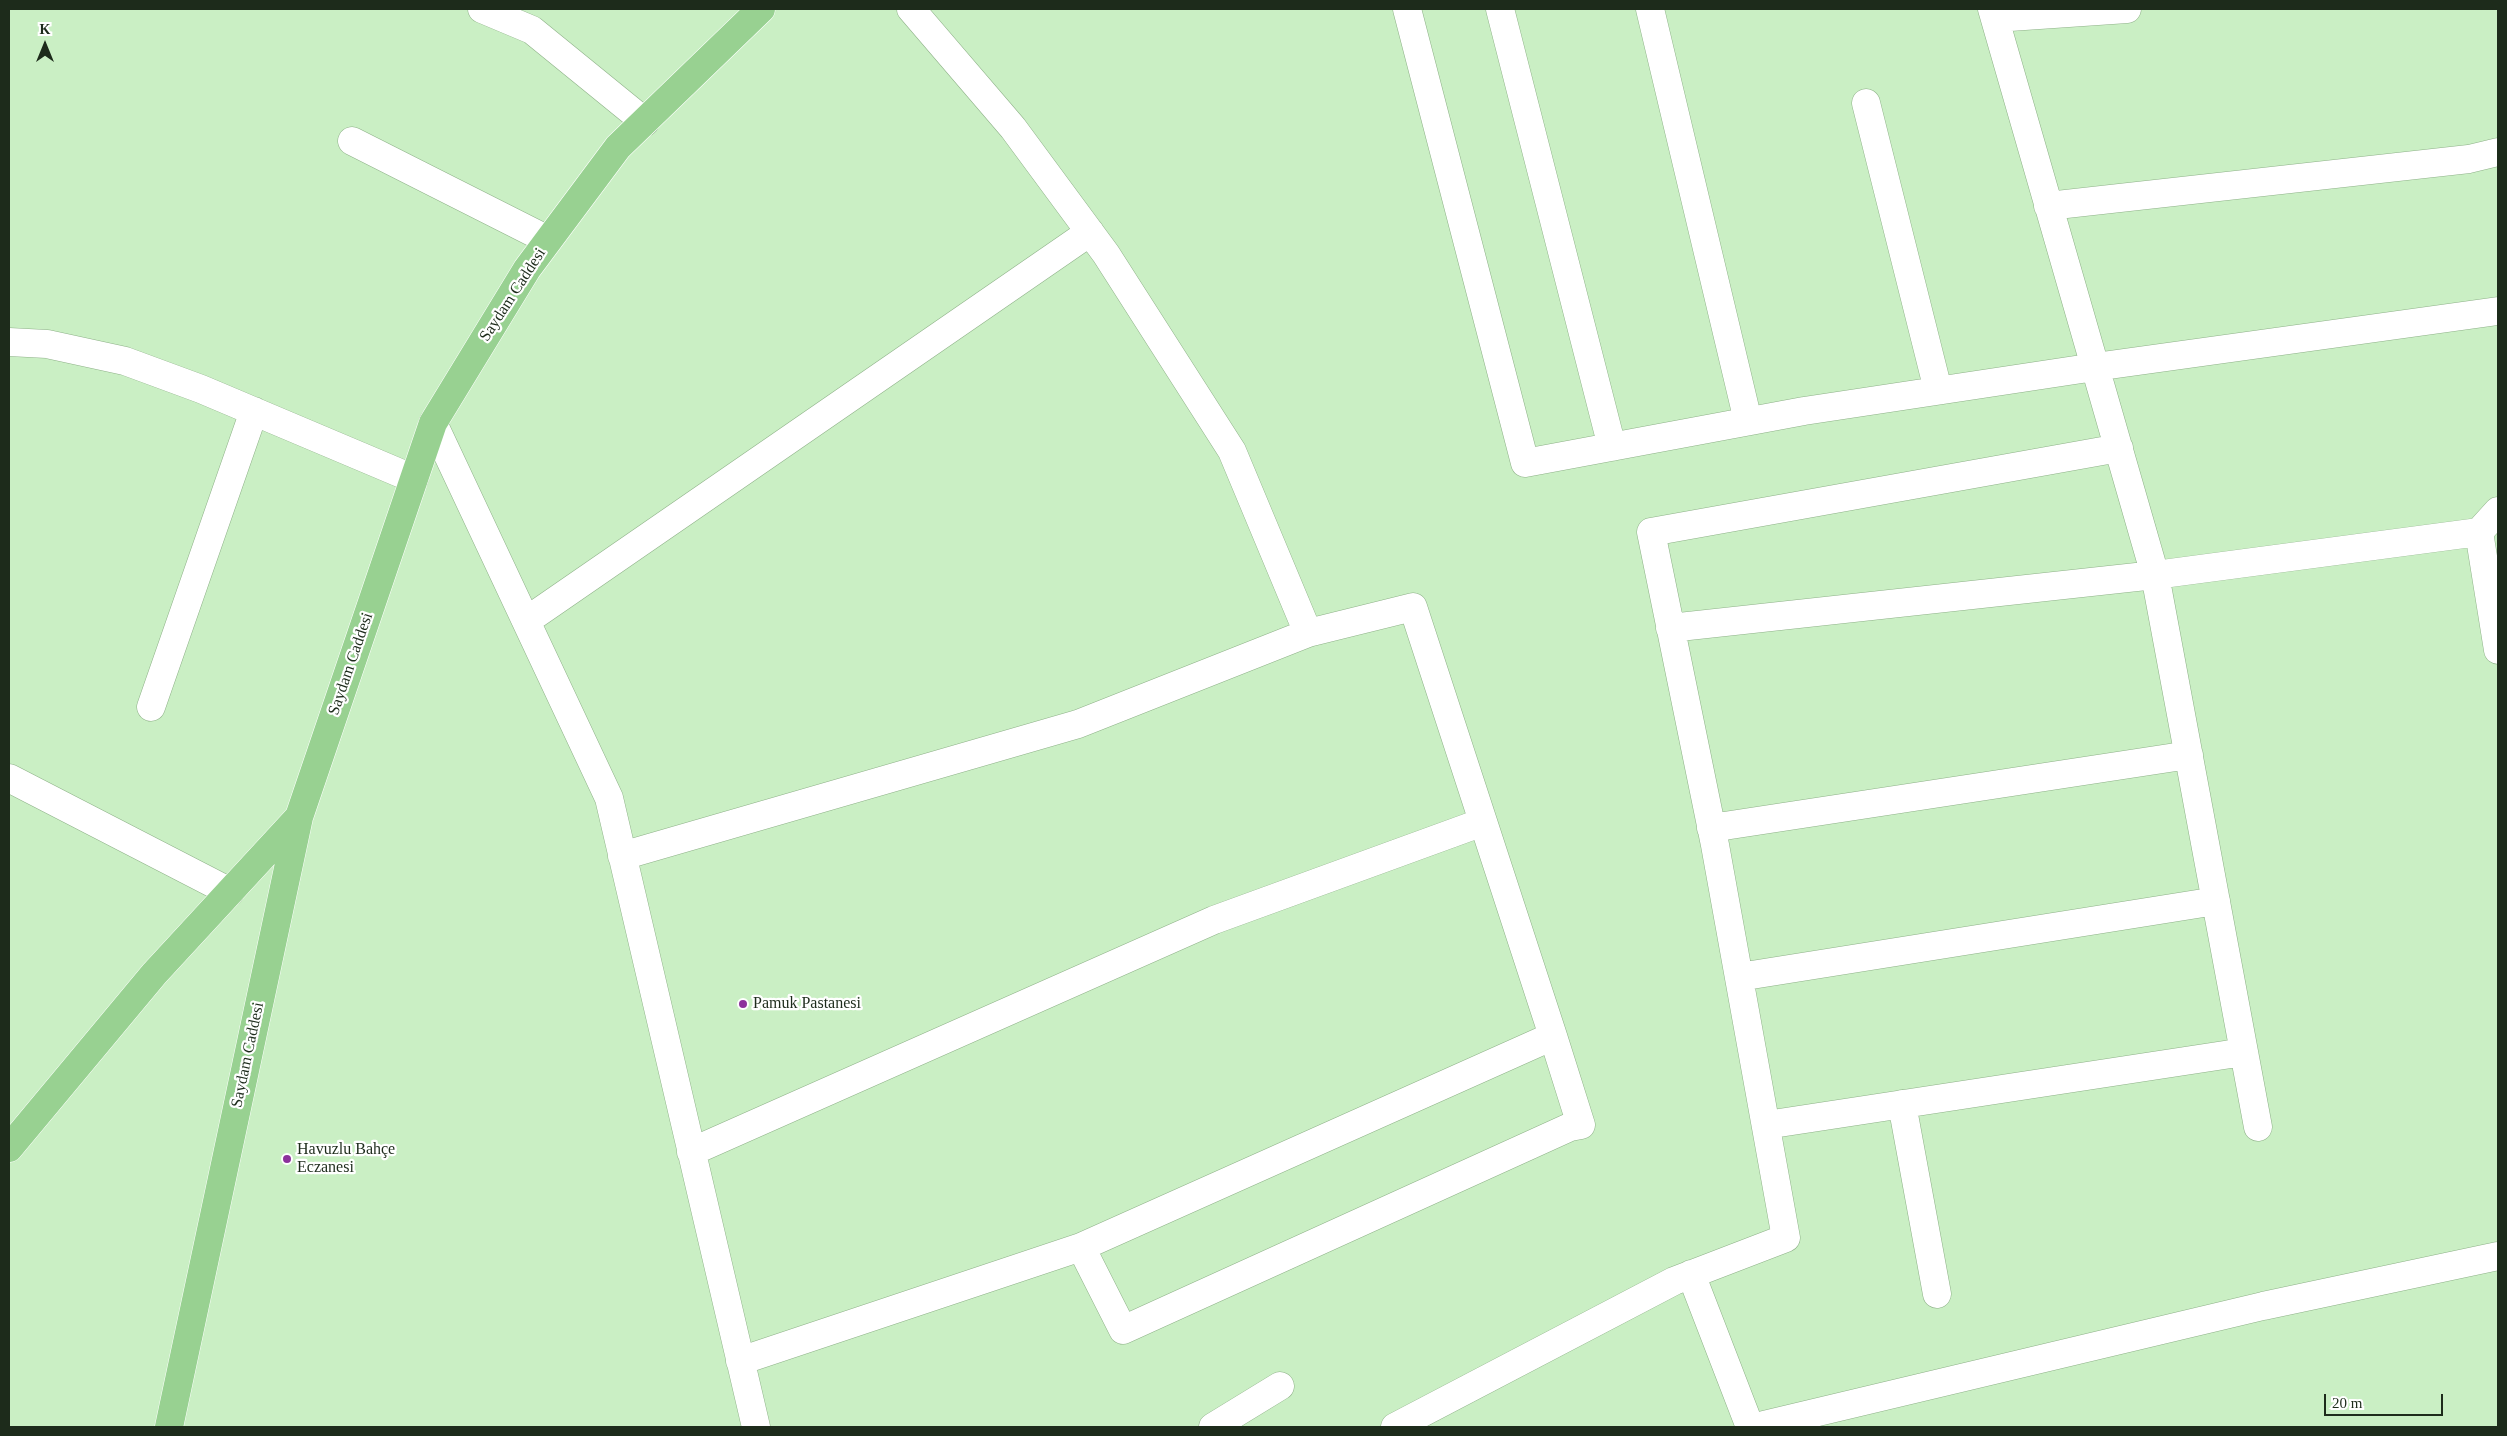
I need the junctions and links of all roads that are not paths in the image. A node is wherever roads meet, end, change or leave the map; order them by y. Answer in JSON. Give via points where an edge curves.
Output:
{"nodes":[{"id":1,"x":482,"y":9,"type":"edge"},
{"id":2,"x":761,"y":9,"type":"edge"},
{"id":3,"x":911,"y":9,"type":"edge"},
{"id":4,"x":1407,"y":9,"type":"edge"},
{"id":5,"x":1500,"y":9,"type":"edge"},
{"id":6,"x":1650,"y":9,"type":"edge"},
{"id":7,"x":2127,"y":9,"type":"edge"},
{"id":8,"x":1993,"y":14,"type":"edge"},
{"id":9,"x":1866,"y":102,"type":"dead end"},
{"id":10,"x":645,"y":122,"type":"junction"},
{"id":11,"x":352,"y":141,"type":"dead end"},
{"id":12,"x":2498,"y":152,"type":"edge"},
{"id":13,"x":2048,"y":206,"type":"junction"},
{"id":14,"x":1090,"y":232,"type":"junction"},
{"id":15,"x":548,"y":240,"type":"junction"},
{"id":16,"x":2498,"y":311,"type":"edge"},
{"id":17,"x":9,"y":342,"type":"edge"},
{"id":18,"x":2095,"y":367,"type":"junction"},
{"id":19,"x":1938,"y":390,"type":"junction"},
{"id":20,"x":254,"y":411,"type":"junction"},
{"id":21,"x":1748,"y":421,"type":"junction"},
{"id":22,"x":433,"y":423,"type":"junction"},
{"id":23,"x":1612,"y":447,"type":"junction"},
{"id":24,"x":2118,"y":448,"type":"junction"},
{"id":25,"x":414,"y":478,"type":"junction"},
{"id":26,"x":2498,"y":511,"type":"edge"},
{"id":27,"x":2479,"y":532,"type":"junction"},
{"id":28,"x":2155,"y":574,"type":"junction"},
{"id":29,"x":526,"y":621,"type":"junction"},
{"id":30,"x":1670,"y":628,"type":"junction"},
{"id":31,"x":1308,"y":633,"type":"junction"},
{"id":32,"x":2498,"y":650,"type":"edge"},
{"id":33,"x":151,"y":707,"type":"dead end"},
{"id":34,"x":2189,"y":755,"type":"junction"},
{"id":35,"x":9,"y":778,"type":"edge"},
{"id":36,"x":299,"y":817,"type":"junction"},
{"id":37,"x":1483,"y":822,"type":"junction"},
{"id":38,"x":1711,"y":828,"type":"junction"},
{"id":39,"x":622,"y":856,"type":"junction"},
{"id":40,"x":230,"y":892,"type":"junction"},
{"id":41,"x":2216,"y":900,"type":"junction"},
{"id":42,"x":1739,"y":977,"type":"junction"},
{"id":43,"x":1553,"y":1036,"type":"junction"},
{"id":44,"x":2244,"y":1052,"type":"junction"},
{"id":45,"x":1902,"y":1104,"type":"junction"},
{"id":46,"x":1766,"y":1125,"type":"junction"},
{"id":47,"x":2258,"y":1127,"type":"dead end"},
{"id":48,"x":9,"y":1148,"type":"edge"},
{"id":49,"x":691,"y":1152,"type":"junction"},
{"id":50,"x":1081,"y":1247,"type":"junction"},
{"id":51,"x":2498,"y":1256,"type":"edge"},
{"id":52,"x":1691,"y":1274,"type":"junction"},
{"id":53,"x":1937,"y":1294,"type":"dead end"},
{"id":54,"x":740,"y":1361,"type":"junction"},
{"id":55,"x":1280,"y":1386,"type":"dead end"},
{"id":56,"x":1844,"y":1417,"type":"edge"},
{"id":57,"x":169,"y":1427,"type":"edge"},
{"id":58,"x":756,"y":1427,"type":"edge"},
{"id":59,"x":1213,"y":1427,"type":"edge"},
{"id":60,"x":1395,"y":1427,"type":"edge"},
{"id":61,"x":1750,"y":1427,"type":"edge"},
{"id":62,"x":1755,"y":1427,"type":"edge"}],
"edges":[{"from":1,"to":10,"type":"street","via":[[532,30]]},
{"from":2,"to":10,"type":"main road","name":"Saydam Caddesi"},
{"from":3,"to":14,"type":"street","via":[[1013,128]]},
{"from":4,"to":23,"type":"street","via":[[1525,463]]},
{"from":5,"to":23,"type":"street"},
{"from":6,"to":21,"type":"street"},
{"from":7,"to":8,"type":"street"},
{"from":8,"to":13,"type":"street"},
{"from":9,"to":19,"type":"street"},
{"from":10,"to":15,"type":"main road","name":"Saydam Caddesi","via":[[618,147]]},
{"from":11,"to":15,"type":"street"},
{"from":12,"to":13,"type":"street","via":[[2469,159]]},
{"from":13,"to":18,"type":"street"},
{"from":14,"to":29,"type":"street"},
{"from":14,"to":31,"type":"street","via":[[1232,451]]},
{"from":15,"to":22,"type":"main road","name":"Saydam Caddesi"},
{"from":16,"to":18,"type":"street"},
{"from":17,"to":20,"type":"street","via":[[47,344],[125,361]]},
{"from":18,"to":19,"type":"street"},
{"from":18,"to":24,"type":"street"},
{"from":19,"to":21,"type":"street"},
{"from":20,"to":25,"type":"street"},
{"from":20,"to":33,"type":"street"},
{"from":21,"to":23,"type":"street"},
{"from":22,"to":25,"type":"main road","name":"Saydam Caddesi"},
{"from":22,"to":29,"type":"street"},
{"from":24,"to":28,"type":"street"},
{"from":24,"to":30,"type":"street","via":[[1651,532]]},
{"from":25,"to":36,"type":"main road","name":"Saydam Caddesi"},
{"from":26,"to":27,"type":"street"},
{"from":27,"to":28,"type":"street"},
{"from":27,"to":32,"type":"street"},
{"from":28,"to":30,"type":"street"},
{"from":28,"to":34,"type":"street"},
{"from":29,"to":39,"type":"street","via":[[609,798]]},
{"from":30,"to":38,"type":"street"},
{"from":31,"to":37,"type":"street","via":[[1413,607]]},
{"from":31,"to":39,"type":"street","via":[[1078,724]]},
{"from":34,"to":38,"type":"street"},
{"from":34,"to":41,"type":"street"},
{"from":35,"to":40,"type":"street"},
{"from":36,"to":40,"type":"main road"},
{"from":36,"to":57,"type":"main road","name":"Saydam Caddesi"},
{"from":37,"to":43,"type":"street"},
{"from":37,"to":49,"type":"street","via":[[1214,920]]},
{"from":38,"to":42,"type":"street"},
{"from":39,"to":49,"type":"street"},
{"from":40,"to":48,"type":"main road","via":[[154,974]]},
{"from":41,"to":42,"type":"street"},
{"from":41,"to":44,"type":"street"},
{"from":42,"to":46,"type":"street"},
{"from":43,"to":50,"type":"street"},
{"from":43,"to":50,"type":"street","via":[[1581,1125],[1570,1127],[1123,1330]]},
{"from":44,"to":45,"type":"street"},
{"from":44,"to":47,"type":"street"},
{"from":45,"to":46,"type":"street"},
{"from":45,"to":53,"type":"street"},
{"from":46,"to":52,"type":"street","via":[[1786,1238]]},
{"from":49,"to":54,"type":"street"},
{"from":50,"to":54,"type":"street"},
{"from":51,"to":56,"type":"street","via":[[2262,1306]]},
{"from":52,"to":60,"type":"street"},
{"from":52,"to":61,"type":"street"},
{"from":54,"to":58,"type":"street"},
{"from":55,"to":59,"type":"street"},
{"from":56,"to":62,"type":"street"}]}
